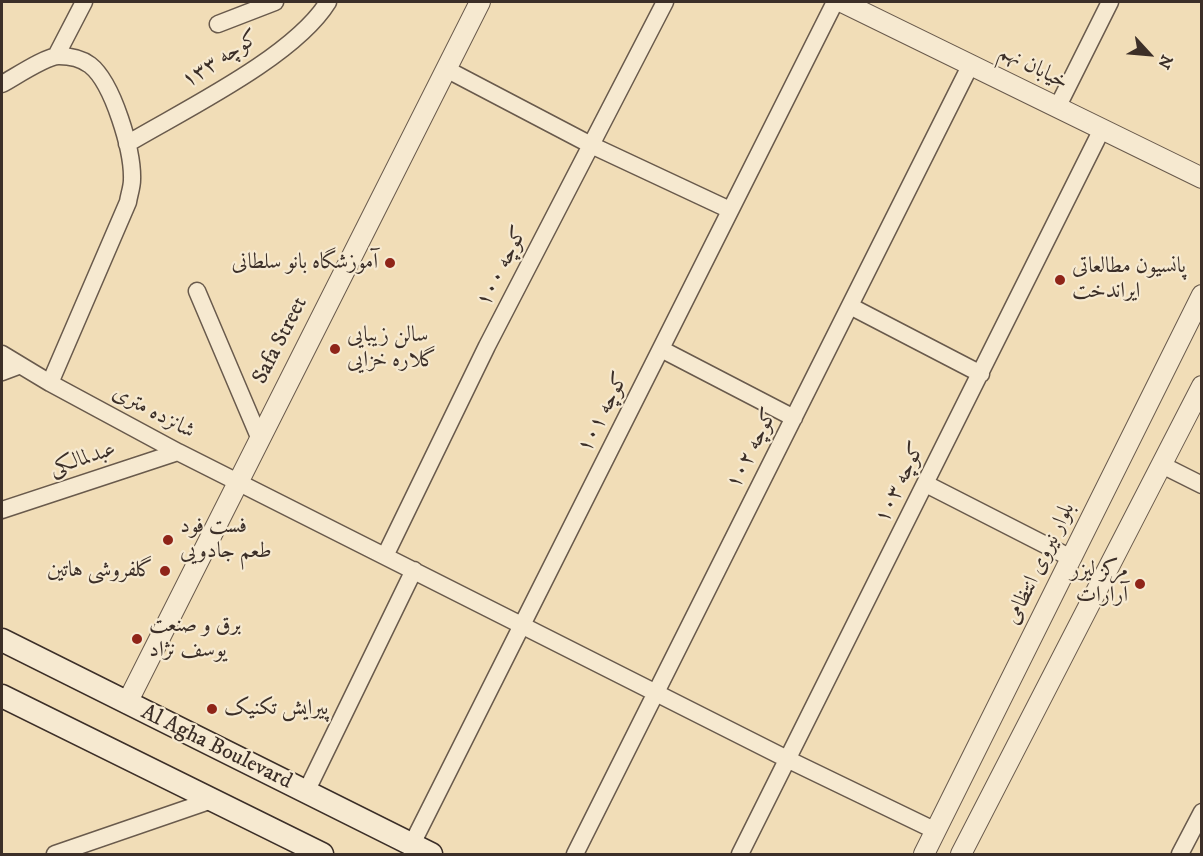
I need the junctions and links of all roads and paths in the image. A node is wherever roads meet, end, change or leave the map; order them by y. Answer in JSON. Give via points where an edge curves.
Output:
{"nodes":[{"id":1,"x":84,"y":2,"type":"edge"},
{"id":2,"x":275,"y":2,"type":"edge"},
{"id":3,"x":328,"y":2,"type":"edge"},
{"id":4,"x":480,"y":2,"type":"edge"},
{"id":5,"x":665,"y":2,"type":"edge"},
{"id":6,"x":835,"y":2,"type":"edge"},
{"id":7,"x":842,"y":2,"type":"edge"},
{"id":8,"x":1110,"y":2,"type":"edge"},
{"id":9,"x":218,"y":24,"type":"dead end"},
{"id":10,"x":56,"y":56,"type":"junction"},
{"id":11,"x":971,"y":64,"type":"junction"},
{"id":12,"x":446,"y":69,"type":"junction"},
{"id":13,"x":2,"y":84,"type":"edge"},
{"id":14,"x":1057,"y":108,"type":"junction"},
{"id":15,"x":1101,"y":131,"type":"junction"},
{"id":16,"x":126,"y":144,"type":"junction"},
{"id":17,"x":591,"y":145,"type":"junction"},
{"id":18,"x":1202,"y":178,"type":"edge"},
{"id":19,"x":730,"y":210,"type":"junction"},
{"id":20,"x":197,"y":291,"type":"dead end"},
{"id":21,"x":1202,"y":295,"type":"edge"},
{"id":22,"x":850,"y":306,"type":"junction"},
{"id":23,"x":661,"y":349,"type":"junction"},
{"id":24,"x":2,"y":354,"type":"edge"},
{"id":25,"x":18,"y":366,"type":"junction"},
{"id":26,"x":2,"y":372,"type":"edge"},
{"id":27,"x":981,"y":374,"type":"junction"},
{"id":28,"x":50,"y":383,"type":"junction"},
{"id":29,"x":1202,"y":386,"type":"edge"},
{"id":30,"x":794,"y":418,"type":"junction"},
{"id":31,"x":259,"y":437,"type":"junction"},
{"id":32,"x":178,"y":452,"type":"junction"},
{"id":33,"x":1162,"y":465,"type":"junction"},
{"id":34,"x":237,"y":481,"type":"junction"},
{"id":35,"x":926,"y":484,"type":"junction"},
{"id":36,"x":1202,"y":484,"type":"edge"},
{"id":37,"x":2,"y":510,"type":"edge"},
{"id":38,"x":385,"y":556,"type":"junction"},
{"id":39,"x":1071,"y":558,"type":"junction"},
{"id":40,"x":414,"y":570,"type":"junction"},
{"id":41,"x":523,"y":625,"type":"junction"},
{"id":42,"x":2,"y":640,"type":"edge"},
{"id":43,"x":657,"y":692,"type":"junction"},
{"id":44,"x":2,"y":696,"type":"edge"},
{"id":45,"x":127,"y":704,"type":"junction"},
{"id":46,"x":789,"y":760,"type":"junction"},
{"id":47,"x":306,"y":792,"type":"junction"},
{"id":48,"x":213,"y":801,"type":"junction"},
{"id":49,"x":1202,"y":812,"type":"edge"},
{"id":50,"x":936,"y":831,"type":"junction"},
{"id":51,"x":412,"y":844,"type":"junction"},
{"id":52,"x":966,"y":853,"type":"edge"},
{"id":53,"x":55,"y":855,"type":"edge"},
{"id":54,"x":322,"y":855,"type":"edge"},
{"id":55,"x":431,"y":855,"type":"edge"},
{"id":56,"x":575,"y":855,"type":"edge"},
{"id":57,"x":740,"y":855,"type":"edge"},
{"id":58,"x":924,"y":855,"type":"edge"},
{"id":59,"x":1180,"y":855,"type":"edge"}],
"edges":[{"from":1,"to":10,"type":"street"},
{"from":2,"to":9,"type":"street"},
{"from":3,"to":16,"type":"street","name":"کوچه ۱۳۳","via":[[318,18],[243,75]]},
{"from":4,"to":12,"type":"street","name":"Safa Street"},
{"from":5,"to":17,"type":"street","name":"کوچه ۱۰۰"},
{"from":6,"to":19,"type":"street","name":"کوچه ۱۰۱"},
{"from":7,"to":11,"type":"street","name":"خیابان نهم"},
{"from":8,"to":14,"type":"street"},
{"from":10,"to":13,"type":"street"},
{"from":10,"to":16,"type":"street","via":[[73,57],[89,64],[101,77]]},
{"from":11,"to":14,"type":"street","name":"خیابان نهم"},
{"from":11,"to":22,"type":"street","name":"کوچه ۱۰۲"},
{"from":12,"to":17,"type":"street"},
{"from":12,"to":31,"type":"street","name":"Safa Street"},
{"from":14,"to":15,"type":"street","name":"خیابان نهم"},
{"from":15,"to":18,"type":"street","name":"خیابان نهم"},
{"from":15,"to":27,"type":"street","name":"کوچه ۱۰۳"},
{"from":16,"to":28,"type":"street","via":[[132,179],[128,202]]},
{"from":17,"to":19,"type":"street"},
{"from":17,"to":38,"type":"street","name":"کوچه ۱۰۰"},
{"from":19,"to":23,"type":"street","name":"کوچه ۱۰۱"},
{"from":20,"to":31,"type":"street"},
{"from":21,"to":39,"type":"street","name":"بلوار نیروی انتظامی"},
{"from":22,"to":27,"type":"street"},
{"from":22,"to":30,"type":"street","name":"کوچه ۱۰۲"},
{"from":23,"to":30,"type":"street"},
{"from":23,"to":41,"type":"street","name":"کوچه ۱۰۱"},
{"from":24,"to":25,"type":"street","name":"شانزده متری"},
{"from":25,"to":26,"type":"street"},
{"from":25,"to":28,"type":"street","name":"شانزده متری"},
{"from":27,"to":35,"type":"street","name":"کوچه ۱۰۳"},
{"from":28,"to":32,"type":"street","name":"شانزده متری"},
{"from":29,"to":33,"type":"street"},
{"from":30,"to":43,"type":"street","name":"کوچه ۱۰۲"},
{"from":31,"to":34,"type":"street","name":"Safa Street"},
{"from":32,"to":34,"type":"street","name":"شانزده متری"},
{"from":32,"to":37,"type":"street","name":"عبدلمالکی"},
{"from":33,"to":36,"type":"street"},
{"from":33,"to":52,"type":"street"},
{"from":34,"to":38,"type":"street","name":"شانزده متری"},
{"from":34,"to":45,"type":"street","name":"Safa Street"},
{"from":35,"to":39,"type":"street"},
{"from":35,"to":46,"type":"street","name":"کوچه ۱۰۳"},
{"from":38,"to":40,"type":"street","name":"شانزده متری"},
{"from":39,"to":50,"type":"street","name":"بلوار نیروی انتظامی"},
{"from":40,"to":41,"type":"street","name":"شانزده متری"},
{"from":40,"to":47,"type":"street"},
{"from":41,"to":43,"type":"street","name":"شانزده متری"},
{"from":41,"to":51,"type":"street","name":"کوچه ۱۰۱"},
{"from":42,"to":45,"type":"main road","name":"Al Agha Boulevard"},
{"from":43,"to":46,"type":"street","name":"شانزده متری"},
{"from":43,"to":56,"type":"street","name":"کوچه ۱۰۲"},
{"from":44,"to":48,"type":"main road"},
{"from":45,"to":47,"type":"main road","name":"Al Agha Boulevard"},
{"from":46,"to":50,"type":"street","name":"شانزده متری"},
{"from":46,"to":57,"type":"street","name":"کوچه ۱۰۳"},
{"from":47,"to":51,"type":"main road","name":"Al Agha Boulevard"},
{"from":48,"to":53,"type":"street"},
{"from":48,"to":54,"type":"main road"},
{"from":49,"to":59,"type":"street"},
{"from":50,"to":58,"type":"street","name":"بلوار نیروی انتظامی"},
{"from":51,"to":55,"type":"main road","name":"Al Agha Boulevard"}]}
